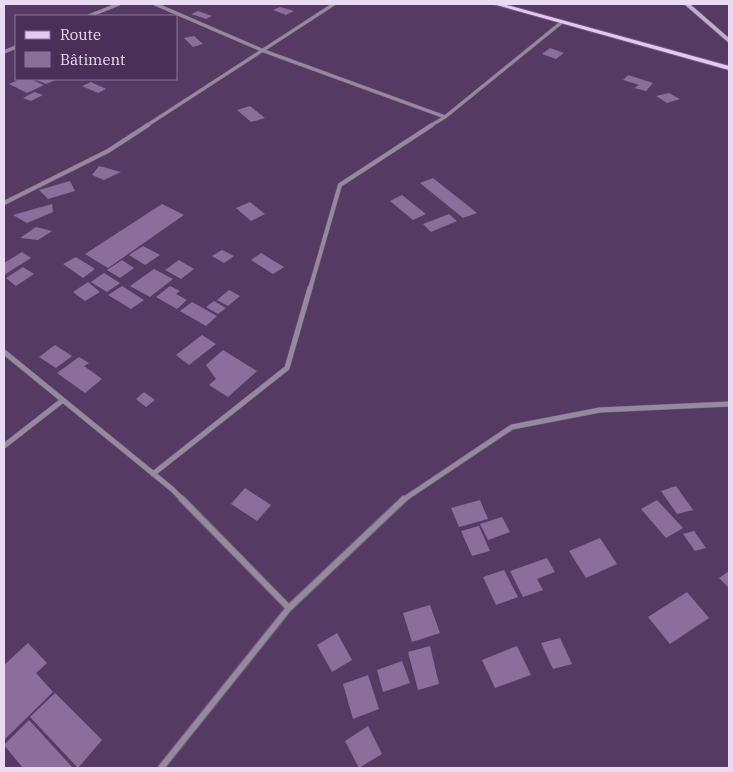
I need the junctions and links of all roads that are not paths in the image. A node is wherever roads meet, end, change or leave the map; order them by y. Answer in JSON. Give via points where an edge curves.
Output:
{"nodes":[{"id":1,"x":119,"y":4,"type":"edge"},
{"id":2,"x":154,"y":4,"type":"edge"},
{"id":3,"x":334,"y":4,"type":"edge"},
{"id":4,"x":496,"y":4,"type":"edge"},
{"id":5,"x":687,"y":4,"type":"edge"},
{"id":6,"x":92,"y":15,"type":"edge"},
{"id":7,"x":562,"y":22,"type":"junction"},
{"id":8,"x":729,"y":41,"type":"edge"},
{"id":9,"x":264,"y":51,"type":"junction"},
{"id":10,"x":729,"y":68,"type":"edge"},
{"id":11,"x":445,"y":117,"type":"junction"},
{"id":12,"x":4,"y":203,"type":"edge"},
{"id":13,"x":4,"y":352,"type":"edge"},
{"id":14,"x":63,"y":400,"type":"junction"},
{"id":15,"x":729,"y":404,"type":"edge"},
{"id":16,"x":4,"y":446,"type":"edge"},
{"id":17,"x":153,"y":474,"type":"junction"},
{"id":18,"x":289,"y":608,"type":"junction"},
{"id":19,"x":161,"y":768,"type":"edge"}],
"edges":[{"from":1,"to":6,"type":"street"},
{"from":2,"to":9,"type":"street"},
{"from":3,"to":9,"type":"street"},
{"from":4,"to":7,"type":"main road"},
{"from":5,"to":8,"type":"main road"},
{"from":7,"to":10,"type":"main road"},
{"from":7,"to":11,"type":"street"},
{"from":9,"to":11,"type":"street"},
{"from":9,"to":12,"type":"street","via":[[108,151]]},
{"from":11,"to":17,"type":"street","via":[[340,185],[287,368]]},
{"from":13,"to":14,"type":"street"},
{"from":14,"to":16,"type":"street"},
{"from":14,"to":17,"type":"street"},
{"from":15,"to":18,"type":"street","via":[[600,410],[512,427],[410,494]]},
{"from":17,"to":18,"type":"street","via":[[172,489]]},
{"from":18,"to":19,"type":"street"}]}
